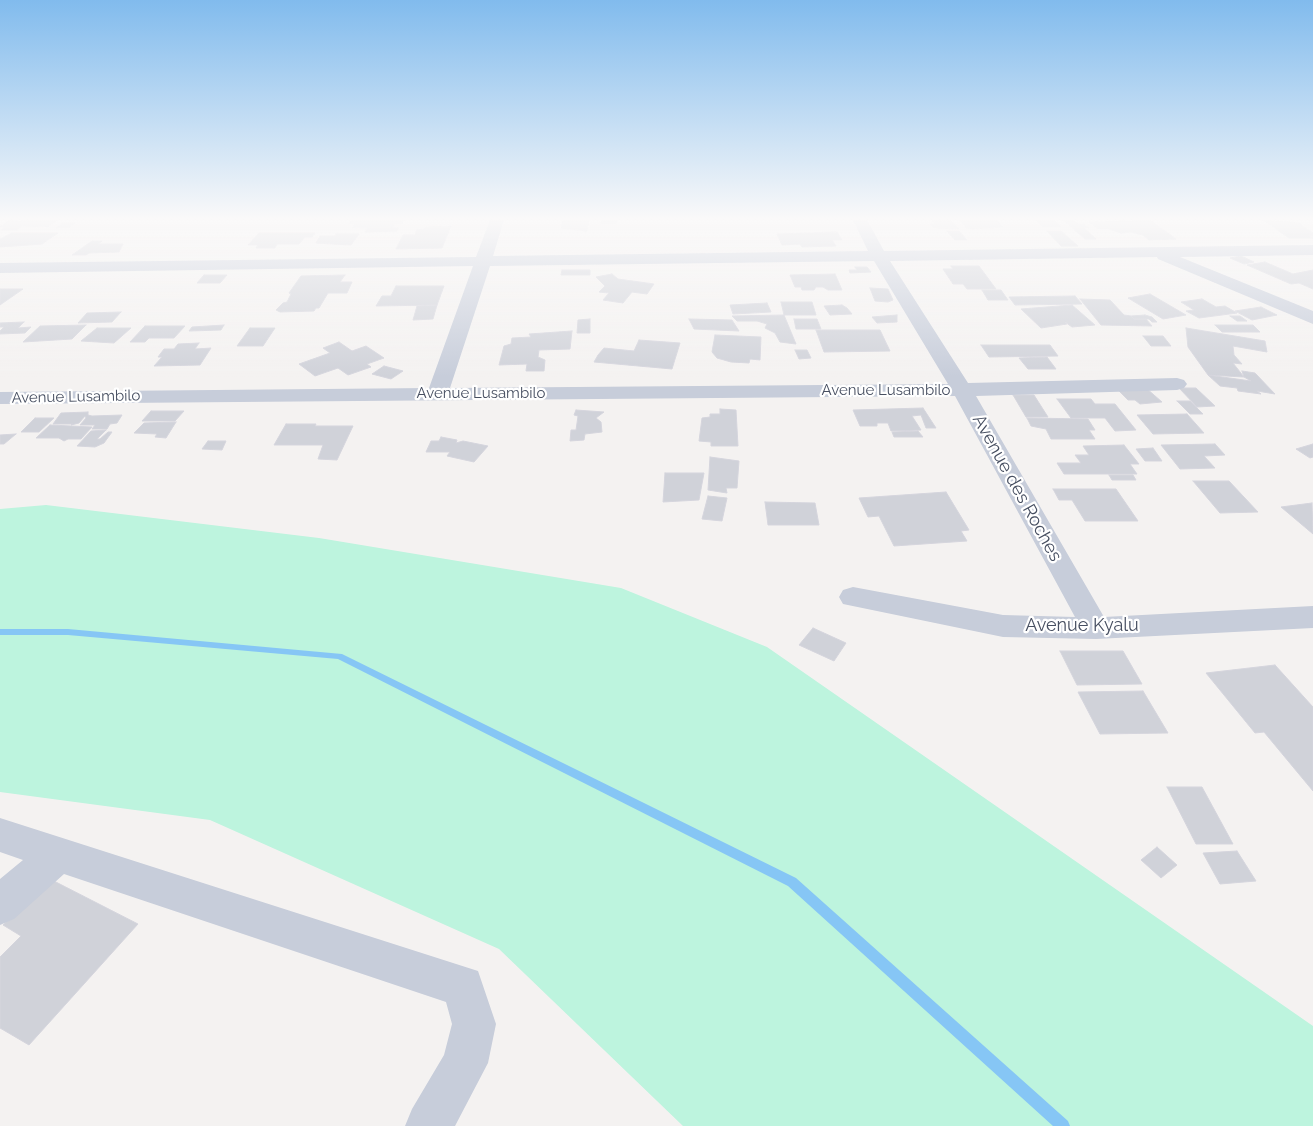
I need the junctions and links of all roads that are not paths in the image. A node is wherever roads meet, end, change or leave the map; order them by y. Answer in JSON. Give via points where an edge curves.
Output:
{"nodes":[{"id":1,"x":480,"y":273,"type":"edge"},
{"id":2,"x":889,"y":273,"type":"edge"},
{"id":3,"x":1203,"y":273,"type":"edge"},
{"id":4,"x":1313,"y":318,"type":"edge"},
{"id":5,"x":1177,"y":384,"type":"dead end"},
{"id":6,"x":962,"y":390,"type":"junction"},
{"id":7,"x":438,"y":393,"type":"junction"},
{"id":8,"x":0,"y":398,"type":"edge"},
{"id":9,"x":853,"y":597,"type":"dead end"},
{"id":10,"x":1313,"y":617,"type":"edge"},
{"id":11,"x":1096,"y":628,"type":"junction"},
{"id":12,"x":0,"y":835,"type":"edge"},
{"id":13,"x":59,"y":854,"type":"junction"},
{"id":14,"x":0,"y":905,"type":"edge"},
{"id":15,"x":429,"y":1126,"type":"edge"}],
"edges":[{"from":1,"to":7,"type":"street"},
{"from":2,"to":6,"type":"street","name":"Avenue des Roches"},
{"from":3,"to":4,"type":"street"},
{"from":5,"to":6,"type":"street","name":"Avenue Lusambilo"},
{"from":6,"to":7,"type":"street","name":"Avenue Lusambilo"},
{"from":6,"to":11,"type":"street","name":"Avenue des Roches"},
{"from":7,"to":8,"type":"street","name":"Avenue Lusambilo"},
{"from":9,"to":11,"type":"street","name":"Avenue Kyalu","via":[[1004,626]]},
{"from":10,"to":11,"type":"street","name":"Avenue Kyalu"},
{"from":12,"to":13,"type":"street"},
{"from":13,"to":14,"type":"street"},
{"from":13,"to":15,"type":"street","via":[[464,986],[474,1024],[465,1063]]}]}
